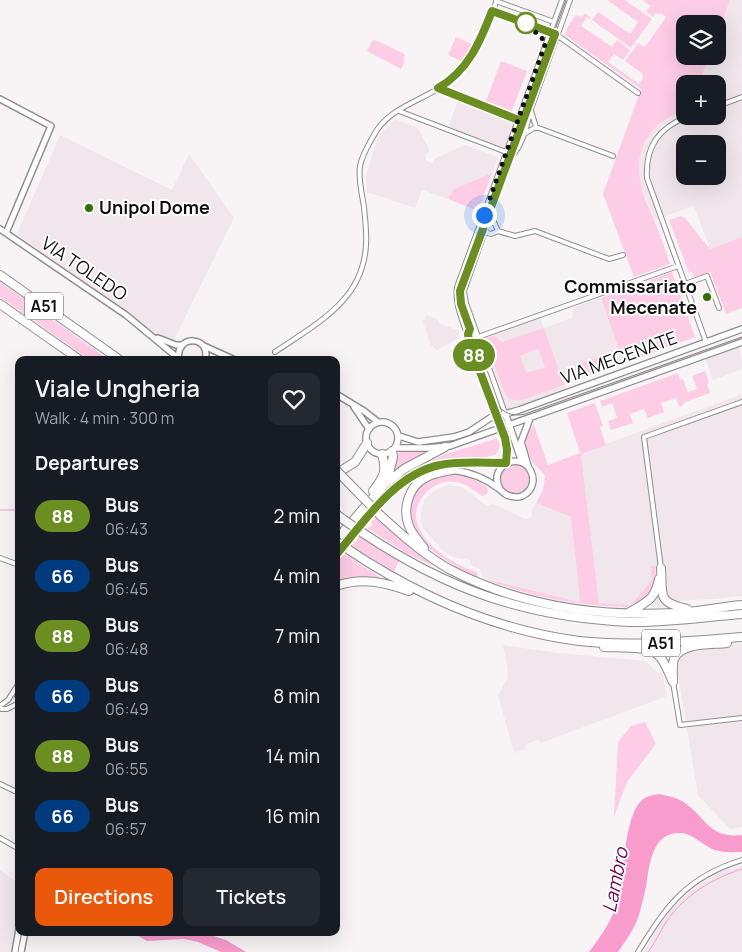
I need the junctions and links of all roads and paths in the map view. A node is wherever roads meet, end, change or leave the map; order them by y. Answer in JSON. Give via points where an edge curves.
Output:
{"nodes":[{"id":1,"x":562,"y":0,"type":"edge"},
{"id":2,"x":570,"y":0,"type":"edge"},
{"id":3,"x":496,"y":1,"type":"edge"},
{"id":4,"x":506,"y":4,"type":"junction"},
{"id":5,"x":492,"y":11,"type":"junction"},
{"id":6,"x":501,"y":14,"type":"junction"},
{"id":7,"x":554,"y":22,"type":"junction"},
{"id":8,"x":550,"y":32,"type":"junction"},
{"id":9,"x":557,"y":35,"type":"junction"},
{"id":10,"x":438,"y":88,"type":"junction"},
{"id":11,"x":638,"y":93,"type":"dead end"},
{"id":12,"x":742,"y":97,"type":"edge"},
{"id":13,"x":0,"y":99,"type":"edge"},
{"id":14,"x":726,"y":103,"type":"edge"},
{"id":15,"x":530,"y":109,"type":"junction"},
{"id":16,"x":399,"y":111,"type":"junction"},
{"id":17,"x":520,"y":120,"type":"junction"},
{"id":18,"x":676,"y":121,"type":"edge"},
{"id":19,"x":536,"y":127,"type":"junction"},
{"id":20,"x":524,"y":134,"type":"junction"},
{"id":21,"x":506,"y":152,"type":"junction"},
{"id":22,"x":613,"y":156,"type":"dead end"},
{"id":23,"x":483,"y":216,"type":"junction"},
{"id":24,"x":489,"y":218,"type":"junction"},
{"id":25,"x":0,"y":228,"type":"edge"},
{"id":26,"x":478,"y":230,"type":"junction"},
{"id":27,"x":498,"y":231,"type":"junction"},
{"id":28,"x":6,"y":233,"type":"junction"},
{"id":29,"x":486,"y":233,"type":"junction"},
{"id":30,"x":623,"y":255,"type":"dead end"},
{"id":31,"x":678,"y":266,"type":"junction"},
{"id":32,"x":0,"y":275,"type":"edge"},
{"id":33,"x":685,"y":284,"type":"junction"},
{"id":34,"x":464,"y":290,"type":"junction"},
{"id":35,"x":456,"y":291,"type":"junction"},
{"id":36,"x":0,"y":304,"type":"edge"},
{"id":37,"x":720,"y":308,"type":"dead end"},
{"id":38,"x":742,"y":329,"type":"edge"},
{"id":39,"x":468,"y":334,"type":"junction"},
{"id":40,"x":151,"y":335,"type":"junction"},
{"id":41,"x":478,"y":337,"type":"junction"},
{"id":42,"x":706,"y":342,"type":"junction"},
{"id":43,"x":742,"y":342,"type":"edge"},
{"id":44,"x":182,"y":345,"type":"junction"},
{"id":45,"x":204,"y":346,"type":"junction"},
{"id":46,"x":275,"y":352,"type":"dead end"},
{"id":47,"x":73,"y":356,"type":"edge"},
{"id":48,"x":114,"y":356,"type":"edge"},
{"id":49,"x":176,"y":356,"type":"edge"},
{"id":50,"x":179,"y":356,"type":"edge"},
{"id":51,"x":206,"y":356,"type":"edge"},
{"id":52,"x":226,"y":356,"type":"edge"},
{"id":53,"x":340,"y":396,"type":"edge"},
{"id":54,"x":742,"y":402,"type":"edge"},
{"id":55,"x":352,"y":404,"type":"junction"},
{"id":56,"x":505,"y":412,"type":"junction"},
{"id":57,"x":496,"y":416,"type":"junction"},
{"id":58,"x":530,"y":418,"type":"junction"},
{"id":59,"x":378,"y":422,"type":"junction"},
{"id":60,"x":509,"y":425,"type":"junction"},
{"id":61,"x":501,"y":428,"type":"junction"},
{"id":62,"x":369,"y":429,"type":"junction"},
{"id":63,"x":399,"y":436,"type":"junction"},
{"id":64,"x":367,"y":443,"type":"junction"},
{"id":65,"x":445,"y":447,"type":"junction"},
{"id":66,"x":394,"y":450,"type":"junction"},
{"id":67,"x":382,"y":454,"type":"junction"},
{"id":68,"x":522,"y":462,"type":"junction"},
{"id":69,"x":506,"y":463,"type":"junction"},
{"id":70,"x":528,"y":466,"type":"junction"},
{"id":71,"x":452,"y":470,"type":"junction"},
{"id":72,"x":340,"y":471,"type":"edge"},
{"id":73,"x":340,"y":474,"type":"edge"},
{"id":74,"x":412,"y":476,"type":"junction"},
{"id":75,"x":384,"y":485,"type":"junction"},
{"id":76,"x":500,"y":489,"type":"junction"},
{"id":77,"x":340,"y":517,"type":"edge"},
{"id":78,"x":340,"y":529,"type":"edge"},
{"id":79,"x":340,"y":535,"type":"edge"},
{"id":80,"x":340,"y":543,"type":"edge"},
{"id":81,"x":340,"y":550,"type":"edge"},
{"id":82,"x":428,"y":554,"type":"junction"},
{"id":83,"x":0,"y":558,"type":"edge"},
{"id":84,"x":15,"y":564,"type":"edge"},
{"id":85,"x":661,"y":568,"type":"junction"},
{"id":86,"x":340,"y":585,"type":"edge"},
{"id":87,"x":446,"y":605,"type":"junction"},
{"id":88,"x":742,"y":605,"type":"edge"},
{"id":89,"x":696,"y":610,"type":"junction"},
{"id":90,"x":628,"y":613,"type":"junction"},
{"id":91,"x":742,"y":614,"type":"edge"},
{"id":92,"x":742,"y":639,"type":"edge"},
{"id":93,"x":580,"y":641,"type":"junction"},
{"id":94,"x":673,"y":682,"type":"junction"},
{"id":95,"x":15,"y":690,"type":"edge"},
{"id":96,"x":15,"y":704,"type":"edge"},
{"id":97,"x":0,"y":707,"type":"edge"},
{"id":98,"x":742,"y":718,"type":"edge"},
{"id":99,"x":0,"y":784,"type":"edge"},
{"id":100,"x":15,"y":791,"type":"edge"},
{"id":101,"x":0,"y":838,"type":"edge"},
{"id":102,"x":15,"y":847,"type":"edge"},
{"id":103,"x":742,"y":860,"type":"edge"},
{"id":104,"x":18,"y":936,"type":"edge"},
{"id":105,"x":24,"y":936,"type":"edge"},
{"id":106,"x":15,"y":952,"type":"edge"},
{"id":107,"x":21,"y":952,"type":"edge"},
{"id":108,"x":638,"y":952,"type":"edge"}],
"edges":[{"from":1,"to":7,"type":"street"},
{"from":2,"to":9,"type":"street"},
{"from":3,"to":4,"type":"street"},
{"from":3,"to":5,"type":"street"},
{"from":4,"to":6,"type":"street","via":[[502,6]]},
{"from":4,"to":7,"type":"street"},
{"from":5,"to":6,"type":"street"},
{"from":5,"to":10,"type":"street","via":[[466,65],[451,81]]},
{"from":6,"to":8,"type":"street"},
{"from":7,"to":8,"type":"street"},
{"from":7,"to":9,"type":"street"},
{"from":8,"to":9,"type":"street"},
{"from":8,"to":17,"type":"street"},
{"from":9,"to":11,"type":"street"},
{"from":9,"to":15,"type":"street"},
{"from":10,"to":16,"type":"street"},
{"from":10,"to":17,"type":"street"},
{"from":12,"to":14,"type":"street"},
{"from":13,"to":28,"type":"street","via":[[51,126]]},
{"from":15,"to":19,"type":"street"},
{"from":15,"to":20,"type":"street"},
{"from":16,"to":21,"type":"street"},
{"from":16,"to":46,"type":"street","via":[[375,132],[360,166],[367,238],[358,280],[336,310]]},
{"from":17,"to":21,"type":"street"},
{"from":18,"to":31,"type":"street","via":[[659,134],[651,147],[646,170]]},
{"from":19,"to":20,"type":"street"},
{"from":19,"to":22,"type":"street"},
{"from":20,"to":24,"type":"street"},
{"from":21,"to":23,"type":"street"},
{"from":23,"to":24,"type":"street"},
{"from":23,"to":26,"type":"street"},
{"from":24,"to":27,"type":"street"},
{"from":24,"to":29,"type":"street"},
{"from":25,"to":28,"type":"street","name":"VIA TOLEDO"},
{"from":26,"to":29,"type":"street"},
{"from":26,"to":35,"type":"street"},
{"from":27,"to":29,"type":"street"},
{"from":27,"to":30,"type":"street","via":[[515,236],[535,230],[609,259]]},
{"from":28,"to":40,"type":"street","name":"VIA TOLEDO"},
{"from":29,"to":34,"type":"street"},
{"from":31,"to":33,"type":"street"},
{"from":31,"to":41,"type":"street"},
{"from":32,"to":48,"type":"highway","number":"A51"},
{"from":33,"to":37,"type":"street","via":[[707,276]]},
{"from":33,"to":42,"type":"street"},
{"from":34,"to":35,"type":"street"},
{"from":34,"to":41,"type":"street"},
{"from":35,"to":39,"type":"street"},
{"from":36,"to":47,"type":"highway","number":"A51"},
{"from":38,"to":42,"type":"main road","name":"VIA MECENATE"},
{"from":39,"to":41,"type":"street"},
{"from":39,"to":57,"type":"street"},
{"from":40,"to":44,"type":"street"},
{"from":40,"to":49,"type":"street"},
{"from":41,"to":56,"type":"street"},
{"from":42,"to":56,"type":"main road","name":"VIA MECENATE","via":[[519,410]]},
{"from":43,"to":58,"type":"main road","name":"VIA MECENATE"},
{"from":44,"to":45,"type":"street","via":[[193,340]]},
{"from":44,"to":50,"type":"street"},
{"from":45,"to":51,"type":"street"},
{"from":45,"to":52,"type":"street"},
{"from":53,"to":55,"type":"street"},
{"from":54,"to":85,"type":"street","via":[[644,437]]},
{"from":55,"to":59,"type":"street"},
{"from":55,"to":62,"type":"street"},
{"from":56,"to":57,"type":"main road","name":"VIA MECENATE"},
{"from":56,"to":60,"type":"main road"},
{"from":57,"to":61,"type":"main road"},
{"from":57,"to":63,"type":"main road","name":"VIA MECENATE","via":[[454,437],[418,442]]},
{"from":58,"to":60,"type":"main road","name":"VIA MECENATE"},
{"from":58,"to":70,"type":"main road","via":[[521,442]]},
{"from":59,"to":62,"type":"main road"},
{"from":59,"to":63,"type":"main road","name":"VIA MECENATE","via":[[392,425]]},
{"from":60,"to":61,"type":"main road","name":"VIA MECENATE"},
{"from":60,"to":68,"type":"main road"},
{"from":61,"to":65,"type":"main road","name":"VIA MECENATE"},
{"from":61,"to":69,"type":"main road","via":[[507,450]]},
{"from":62,"to":64,"type":"main road"},
{"from":63,"to":66,"type":"main road"},
{"from":64,"to":67,"type":"main road","via":[[372,451]]},
{"from":64,"to":72,"type":"highway","via":[[355,462]]},
{"from":65,"to":66,"type":"main road","name":"VIA MECENATE"},
{"from":65,"to":75,"type":"highway","via":[[404,469]]},
{"from":66,"to":67,"type":"main road","name":"VIA MECENATE"},
{"from":66,"to":75,"type":"highway"},
{"from":67,"to":78,"type":"highway","via":[[386,465],[381,480]]},
{"from":68,"to":69,"type":"main road"},
{"from":68,"to":70,"type":"main road"},
{"from":69,"to":74,"type":"street","via":[[440,465]]},
{"from":69,"to":76,"type":"main road","via":[[497,474]]},
{"from":70,"to":76,"type":"main road","via":[[533,481],[526,493],[512,497]]},
{"from":71,"to":74,"type":"street"},
{"from":71,"to":76,"type":"main road","via":[[471,474]]},
{"from":71,"to":82,"type":"highway","via":[[421,480],[408,501],[406,516],[409,526]]},
{"from":73,"to":82,"type":"highway","bridge":true,"via":[[396,530]]},
{"from":74,"to":81,"type":"street","via":[[387,496]]},
{"from":75,"to":79,"type":"highway"},
{"from":77,"to":91,"type":"highway","number":"A51","bridge":true,"via":[[415,566],[456,585],[495,600],[554,615],[630,622]]},
{"from":80,"to":87,"type":"highway","number":"A51","bridge":true,"via":[[403,584]]},
{"from":82,"to":90,"type":"highway","via":[[448,568],[514,595],[584,610]]},
{"from":83,"to":84,"type":"street"},
{"from":85,"to":89,"type":"highway","via":[[665,601],[676,607]]},
{"from":85,"to":90,"type":"highway","via":[[654,594]]},
{"from":86,"to":87,"type":"highway","via":[[361,581],[388,583]]},
{"from":87,"to":93,"type":"highway","number":"A51","via":[[499,624]]},
{"from":88,"to":89,"type":"highway"},
{"from":89,"to":90,"type":"highway"},
{"from":92,"to":93,"type":"highway","number":"A51"},
{"from":92,"to":94,"type":"highway","via":[[682,651],[674,660]]},
{"from":93,"to":94,"type":"highway","via":[[591,646],[654,652],[661,658]]},
{"from":94,"to":98,"type":"street","via":[[680,725]]},
{"from":95,"to":97,"type":"street"},
{"from":96,"to":97,"type":"street","via":[[7,709]]},
{"from":99,"to":100,"type":"street"},
{"from":101,"to":102,"type":"street"},
{"from":103,"to":108,"type":"street","via":[[713,872],[681,893],[666,908]]},
{"from":104,"to":106,"type":"street"},
{"from":105,"to":107,"type":"street"}]}
